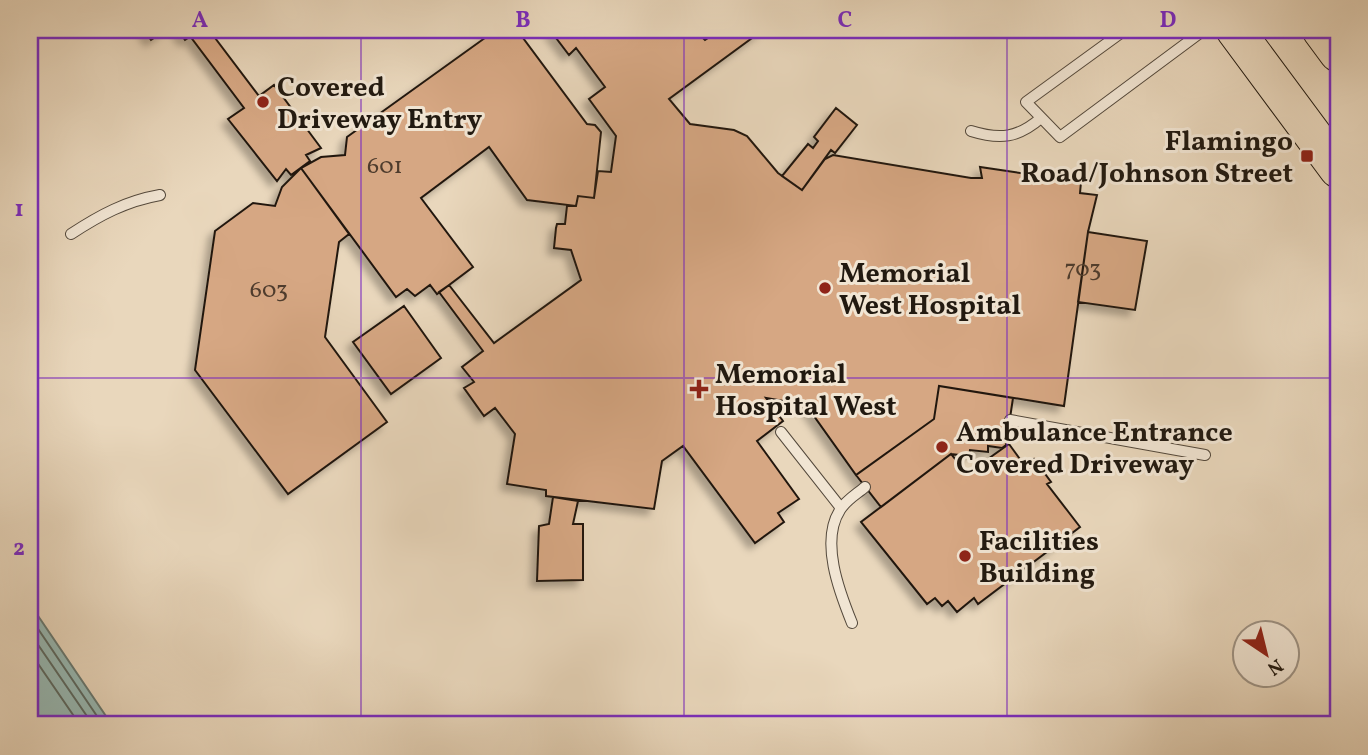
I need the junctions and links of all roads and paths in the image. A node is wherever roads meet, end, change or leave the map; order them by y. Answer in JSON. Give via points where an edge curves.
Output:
{"nodes":[{"id":1,"x":1125,"y":30,"type":"edge"},
{"id":2,"x":1204,"y":30,"type":"edge"},
{"id":3,"x":1235,"y":30,"type":"edge"},
{"id":4,"x":1321,"y":30,"type":"edge"},
{"id":5,"x":1338,"y":53,"type":"edge"},
{"id":6,"x":1041,"y":118,"type":"junction"},
{"id":7,"x":971,"y":131,"type":"dead end"},
{"id":8,"x":1338,"y":169,"type":"edge"},
{"id":9,"x":160,"y":195,"type":"dead end"},
{"id":10,"x":71,"y":234,"type":"dead end"},
{"id":11,"x":1010,"y":420,"type":"dead end"},
{"id":12,"x":781,"y":432,"type":"dead end"},
{"id":13,"x":1205,"y":455,"type":"dead end"},
{"id":14,"x":865,"y":487,"type":"dead end"},
{"id":15,"x":841,"y":508,"type":"junction"},
{"id":16,"x":852,"y":623,"type":"dead end"}],
"edges":[{"from":1,"to":6,"type":"lane","via":[[1026,102]]},
{"from":2,"to":6,"type":"lane","via":[[1060,137]]},
{"from":3,"to":8,"type":"highway"},
{"from":4,"to":5,"type":"highway"},
{"from":6,"to":7,"type":"lane","via":[[1016,136],[1002,138]]},
{"from":9,"to":10,"type":"lane","via":[[106,212]]},
{"from":11,"to":13,"type":"lane"},
{"from":12,"to":15,"type":"lane"},
{"from":14,"to":15,"type":"lane"},
{"from":15,"to":16,"type":"lane","via":[[832,527],[833,556]]}]}
